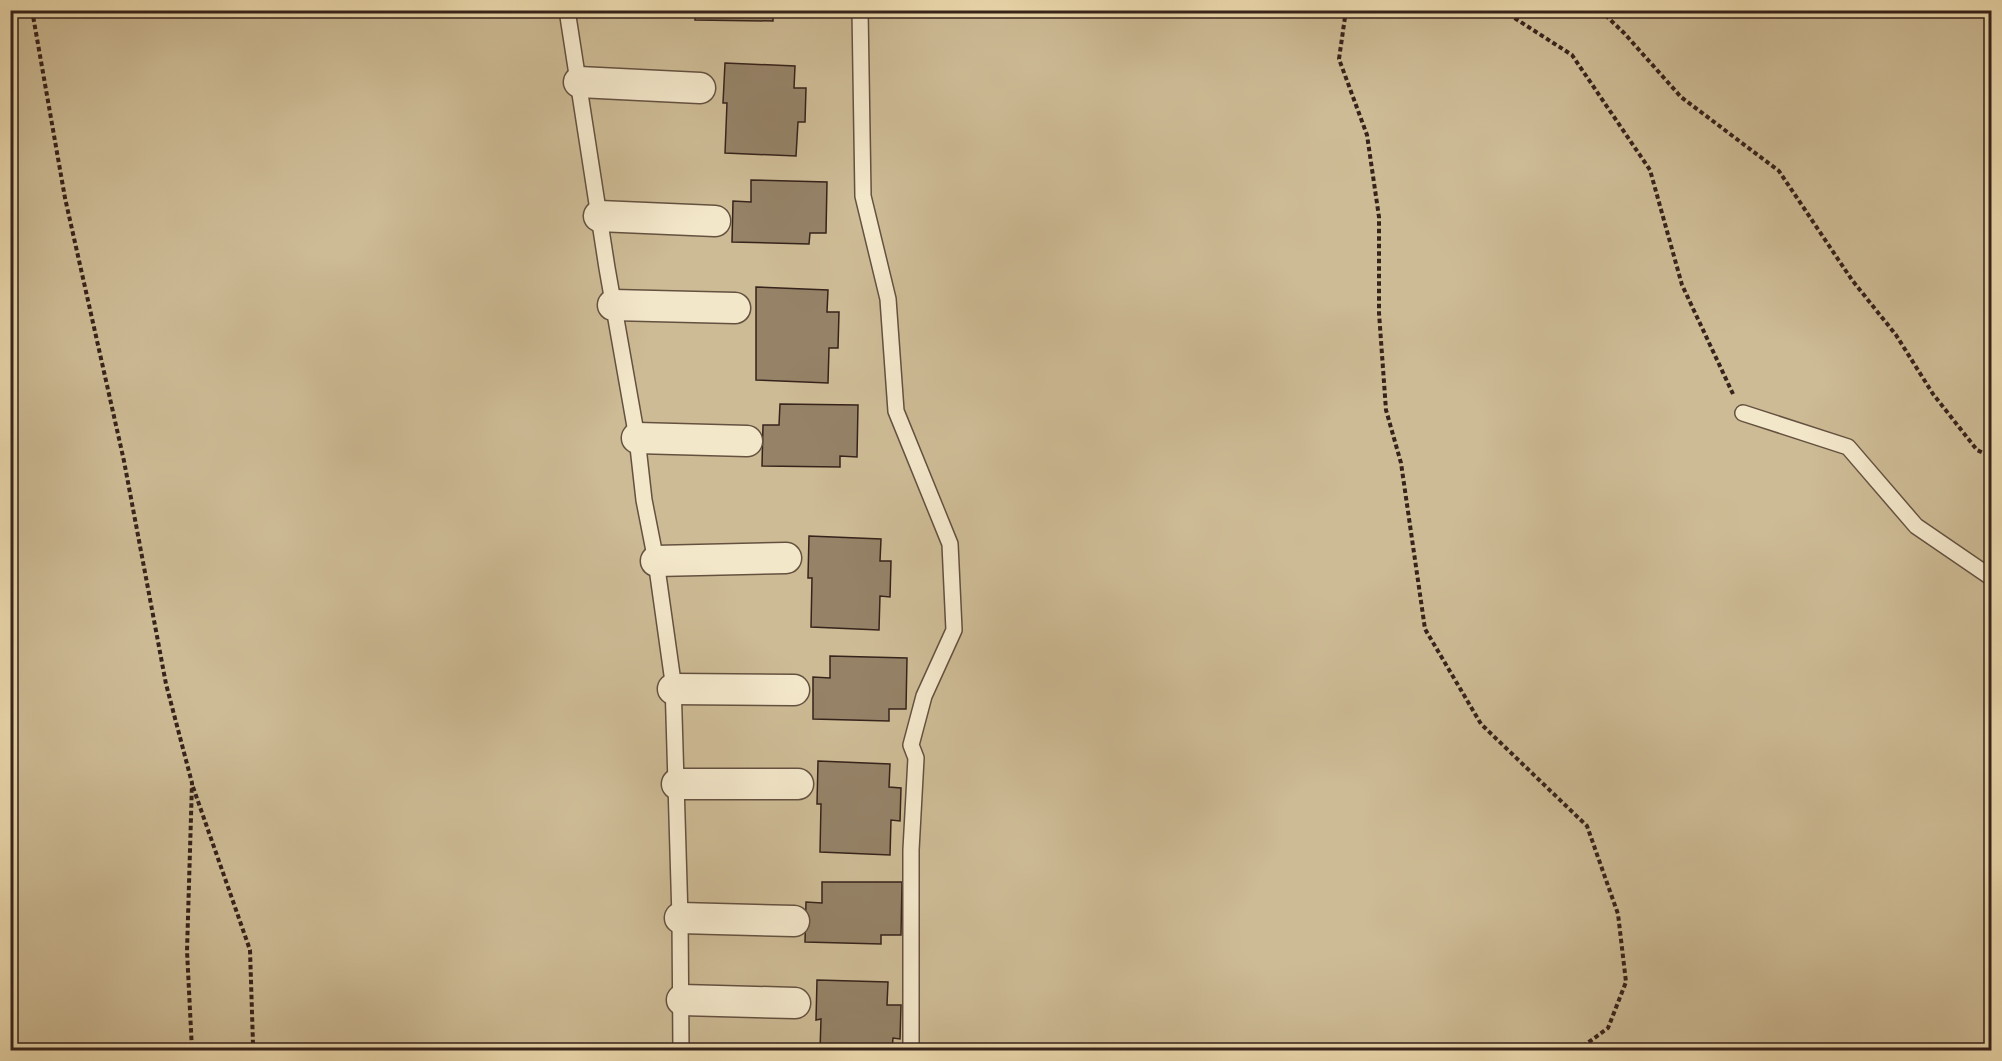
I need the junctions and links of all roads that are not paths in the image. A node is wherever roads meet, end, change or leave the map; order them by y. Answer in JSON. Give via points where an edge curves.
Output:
{"nodes":[{"id":1,"x":567,"y":10,"type":"edge"},
{"id":2,"x":861,"y":10,"type":"edge"},
{"id":3,"x":579,"y":82,"type":"junction"},
{"id":4,"x":700,"y":88,"type":"dead end"},
{"id":5,"x":599,"y":216,"type":"junction"},
{"id":6,"x":715,"y":221,"type":"dead end"},
{"id":7,"x":613,"y":305,"type":"junction"},
{"id":8,"x":735,"y":308,"type":"dead end"},
{"id":9,"x":1743,"y":413,"type":"road end"},
{"id":10,"x":637,"y":438,"type":"junction"},
{"id":11,"x":747,"y":441,"type":"dead end"},
{"id":12,"x":786,"y":558,"type":"dead end"},
{"id":13,"x":656,"y":561,"type":"junction"},
{"id":14,"x":1992,"y":578,"type":"edge"},
{"id":15,"x":673,"y":689,"type":"junction"},
{"id":16,"x":794,"y":690,"type":"dead end"},
{"id":17,"x":677,"y":784,"type":"junction"},
{"id":18,"x":798,"y":784,"type":"dead end"},
{"id":19,"x":680,"y":918,"type":"junction"},
{"id":20,"x":794,"y":921,"type":"dead end"},
{"id":21,"x":682,"y":1000,"type":"junction"},
{"id":22,"x":795,"y":1003,"type":"dead end"},
{"id":23,"x":681,"y":1050,"type":"edge"},
{"id":24,"x":911,"y":1050,"type":"edge"}],
"edges":[{"from":1,"to":3,"type":"lane"},
{"from":2,"to":24,"type":"lane","via":[[863,195],[888,299],[896,411],[950,544],[954,630],[924,696],[911,745],[916,758],[910,849]]},
{"from":3,"to":4,"type":"street"},
{"from":3,"to":5,"type":"lane"},
{"from":5,"to":6,"type":"street"},
{"from":5,"to":7,"type":"lane"},
{"from":7,"to":8,"type":"street"},
{"from":7,"to":10,"type":"lane"},
{"from":9,"to":14,"type":"lane","via":[[1848,447],[1916,526]]},
{"from":10,"to":11,"type":"street"},
{"from":10,"to":13,"type":"lane"},
{"from":12,"to":13,"type":"street"},
{"from":13,"to":15,"type":"lane"},
{"from":15,"to":16,"type":"street"},
{"from":15,"to":17,"type":"lane"},
{"from":17,"to":18,"type":"street"},
{"from":17,"to":19,"type":"lane"},
{"from":19,"to":20,"type":"street"},
{"from":19,"to":21,"type":"lane"},
{"from":21,"to":22,"type":"street"},
{"from":21,"to":23,"type":"lane"}]}
